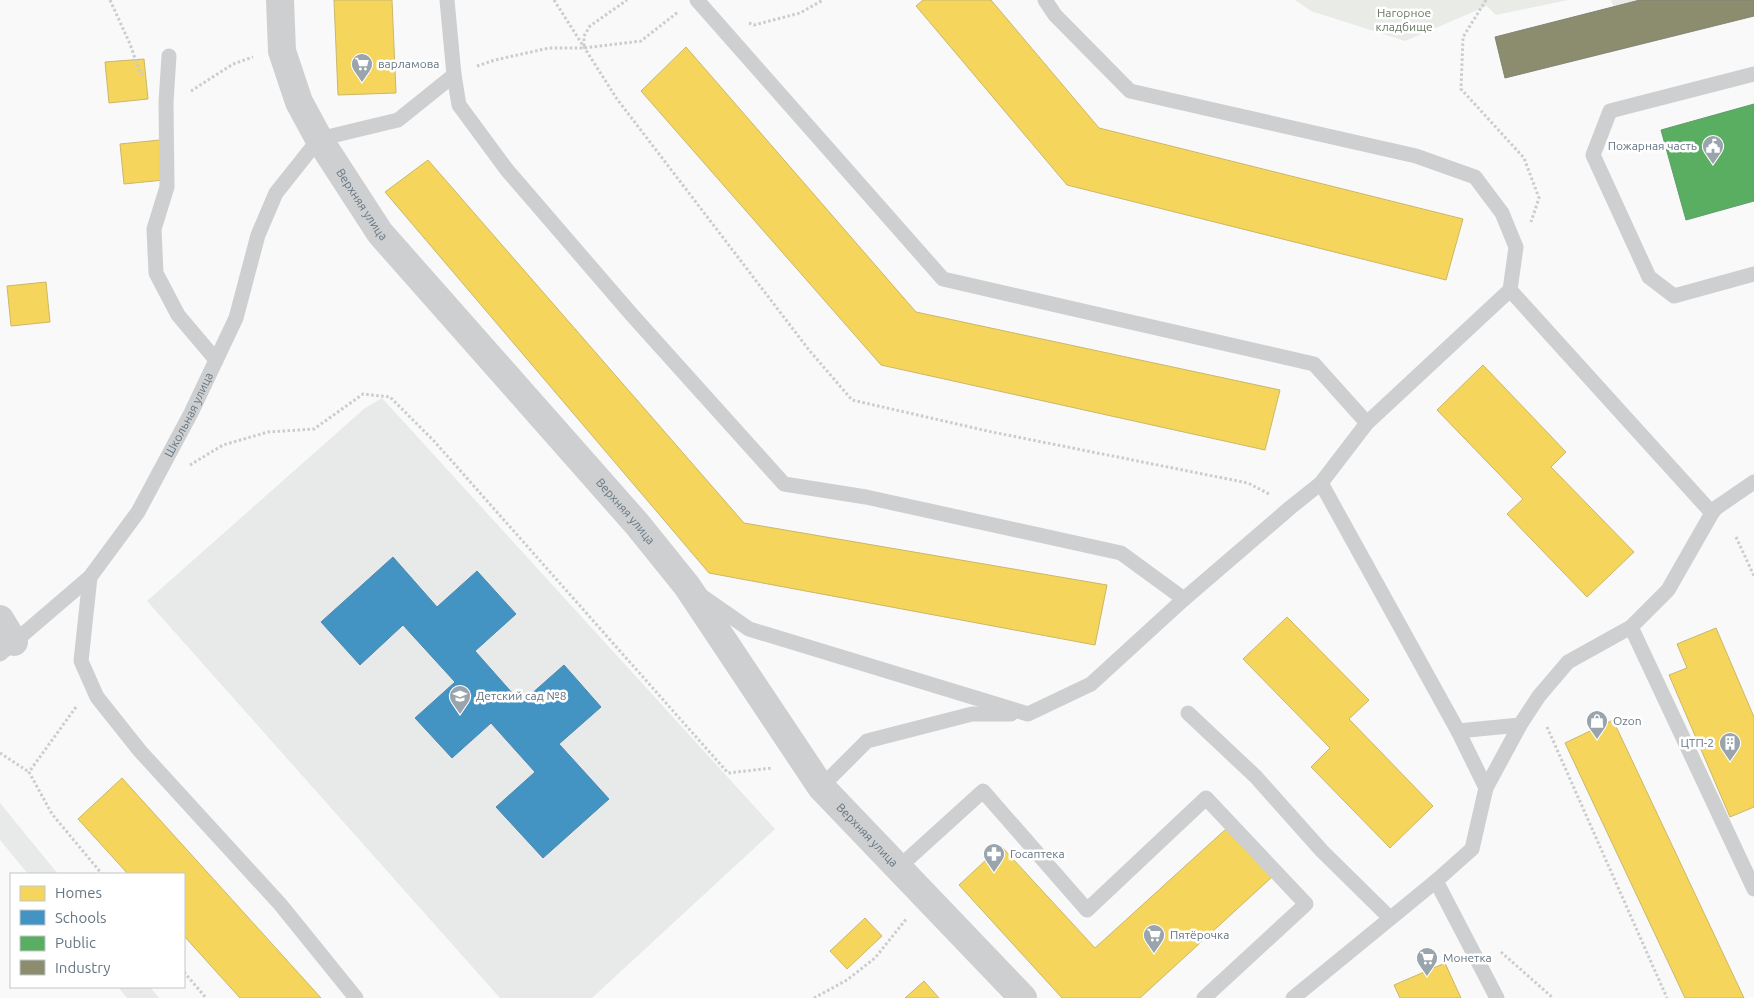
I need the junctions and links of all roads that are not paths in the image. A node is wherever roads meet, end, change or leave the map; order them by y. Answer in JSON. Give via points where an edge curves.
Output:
{"nodes":[{"id":1,"x":280,"y":0,"type":"edge"},
{"id":2,"x":447,"y":0,"type":"edge"},
{"id":3,"x":697,"y":0,"type":"edge"},
{"id":4,"x":1045,"y":0,"type":"edge"},
{"id":5,"x":169,"y":56,"type":"dead end"},
{"id":6,"x":1754,"y":74,"type":"edge"},
{"id":7,"x":454,"y":75,"type":"junction"},
{"id":8,"x":319,"y":139,"type":"junction"},
{"id":9,"x":1754,"y":274,"type":"edge"},
{"id":10,"x":1510,"y":290,"type":"junction"},
{"id":11,"x":216,"y":360,"type":"junction"},
{"id":12,"x":1367,"y":423,"type":"junction"},
{"id":13,"x":1754,"y":482,"type":"edge"},
{"id":14,"x":1322,"y":483,"type":"junction"},
{"id":15,"x":1712,"y":513,"type":"junction"},
{"id":16,"x":90,"y":577,"type":"junction"},
{"id":17,"x":687,"y":586,"type":"junction"},
{"id":18,"x":1184,"y":599,"type":"junction"},
{"id":19,"x":1631,"y":627,"type":"junction"},
{"id":20,"x":5,"y":638,"type":"edge"},
{"id":21,"x":1188,"y":713,"type":"dead end"},
{"id":22,"x":1028,"y":714,"type":"junction"},
{"id":23,"x":1520,"y":725,"type":"junction"},
{"id":24,"x":1458,"y":731,"type":"junction"},
{"id":25,"x":821,"y":787,"type":"junction"},
{"id":26,"x":1486,"y":788,"type":"junction"},
{"id":27,"x":898,"y":868,"type":"junction"},
{"id":28,"x":1436,"y":881,"type":"junction"},
{"id":29,"x":1754,"y":888,"type":"edge"},
{"id":30,"x":1390,"y":918,"type":"junction"},
{"id":31,"x":356,"y":998,"type":"edge"},
{"id":32,"x":1023,"y":998,"type":"edge"},
{"id":33,"x":1204,"y":998,"type":"edge"},
{"id":34,"x":1293,"y":998,"type":"edge"},
{"id":35,"x":1497,"y":998,"type":"edge"}],
"edges":[{"from":1,"to":8,"type":"street","name":"Верхняя улица","via":[[282,51],[299,102]]},
{"from":2,"to":7,"type":"lane"},
{"from":3,"to":12,"type":"lane","via":[[943,279],[1314,364]]},
{"from":4,"to":10,"type":"lane","via":[[1130,91],[1416,156],[1475,177],[1502,213],[1516,247]]},
{"from":5,"to":11,"type":"lane","via":[[167,187],[154,229],[156,273],[178,315]]},
{"from":6,"to":9,"type":"lane","via":[[1610,111],[1593,155],[1650,277],[1674,296]]},
{"from":7,"to":8,"type":"lane","via":[[398,120]]},
{"from":7,"to":18,"type":"lane","via":[[459,106],[507,170],[784,484],[866,497],[1121,553]]},
{"from":8,"to":11,"type":"lane","name":"Школьная улица","via":[[276,193],[258,235],[236,318]]},
{"from":8,"to":17,"type":"street","name":"Верхняя улица","via":[[380,233],[637,524]]},
{"from":10,"to":12,"type":"lane"},
{"from":10,"to":15,"type":"lane"},
{"from":11,"to":16,"type":"lane","name":"Школьная улица","via":[[138,512]]},
{"from":12,"to":14,"type":"lane"},
{"from":13,"to":15,"type":"lane"},
{"from":14,"to":18,"type":"lane"},
{"from":14,"to":24,"type":"lane"},
{"from":15,"to":19,"type":"lane","via":[[1668,590]]},
{"from":16,"to":20,"type":"lane","name":"Школьная улица"},
{"from":16,"to":31,"type":"lane","via":[[81,661],[97,697],[140,751],[280,904]]},
{"from":17,"to":22,"type":"lane","via":[[749,629]]},
{"from":17,"to":25,"type":"street","name":"Верхняя улица"},
{"from":18,"to":22,"type":"lane","via":[[1090,684]]},
{"from":19,"to":23,"type":"lane","via":[[1568,662],[1535,701]]},
{"from":19,"to":29,"type":"lane"},
{"from":21,"to":30,"type":"lane","via":[[1256,777],[1322,851]]},
{"from":22,"to":25,"type":"lane","via":[[972,714],[867,741]]},
{"from":23,"to":24,"type":"lane"},
{"from":23,"to":26,"type":"lane"},
{"from":24,"to":26,"type":"lane"},
{"from":25,"to":27,"type":"street","name":"Верхняя улица"},
{"from":26,"to":28,"type":"lane","via":[[1472,849]]},
{"from":27,"to":32,"type":"street","name":"Верхняя улица"},
{"from":27,"to":33,"type":"lane","via":[[983,791],[1088,910],[1206,798],[1306,904]]},
{"from":28,"to":30,"type":"lane"},
{"from":28,"to":35,"type":"lane"},
{"from":30,"to":34,"type":"lane"}]}
